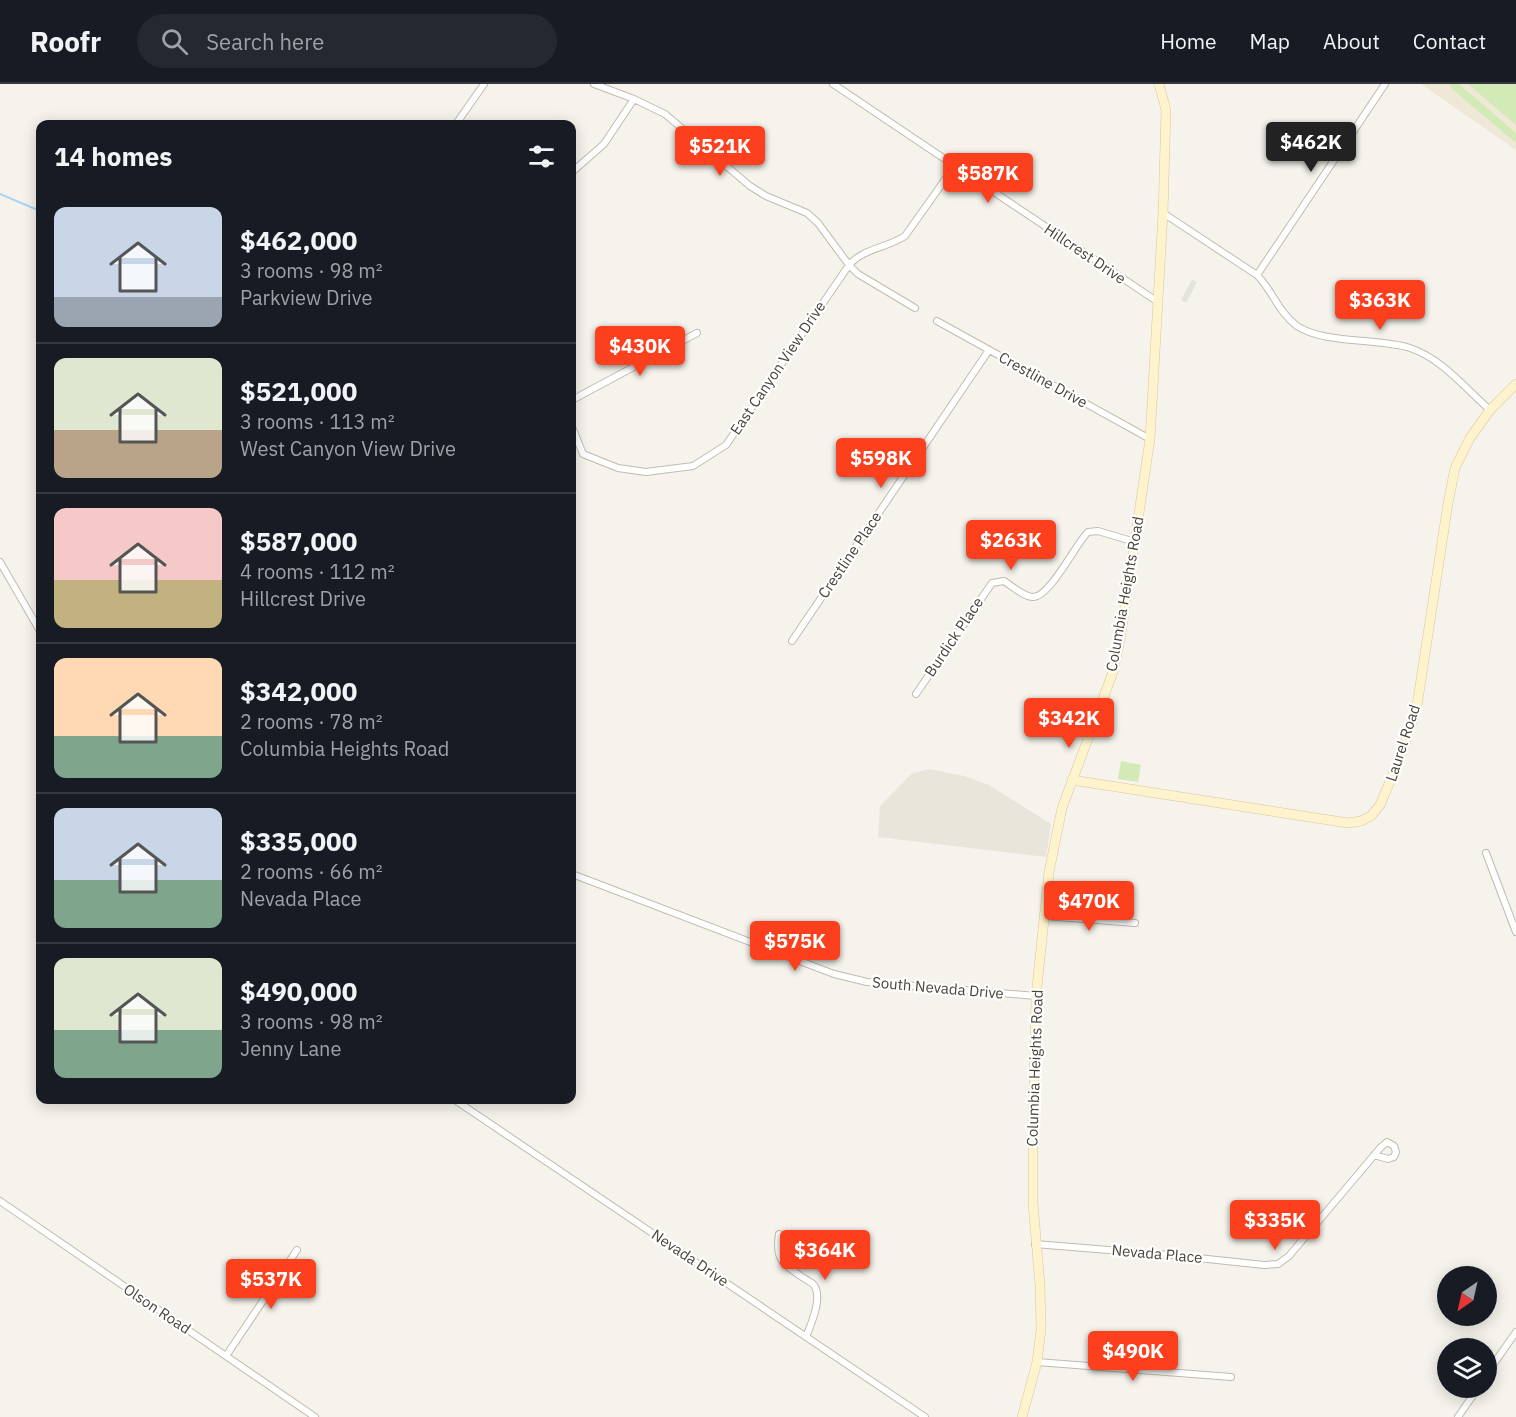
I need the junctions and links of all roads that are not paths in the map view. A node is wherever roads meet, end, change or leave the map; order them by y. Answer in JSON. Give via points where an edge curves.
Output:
{"nodes":[{"id":1,"x":484,"y":84,"type":"edge"},
{"id":2,"x":594,"y":84,"type":"edge"},
{"id":3,"x":833,"y":84,"type":"edge"},
{"id":4,"x":1160,"y":84,"type":"edge"},
{"id":5,"x":1385,"y":84,"type":"edge"},
{"id":6,"x":634,"y":99,"type":"junction"},
{"id":7,"x":459,"y":120,"type":"edge"},
{"id":8,"x":954,"y":166,"type":"junction"},
{"id":9,"x":576,"y":168,"type":"edge"},
{"id":10,"x":1163,"y":213,"type":"junction"},
{"id":11,"x":849,"y":265,"type":"junction"},
{"id":12,"x":1257,"y":275,"type":"junction"},
{"id":13,"x":1158,"y":302,"type":"junction"},
{"id":14,"x":915,"y":308,"type":"dead end"},
{"id":15,"x":937,"y":321,"type":"dead end"},
{"id":16,"x":697,"y":333,"type":"dead end"},
{"id":17,"x":989,"y":350,"type":"junction"},
{"id":18,"x":1516,"y":384,"type":"edge"},
{"id":19,"x":576,"y":398,"type":"edge"},
{"id":20,"x":1490,"y":410,"type":"junction"},
{"id":21,"x":576,"y":437,"type":"edge"},
{"id":22,"x":1150,"y":439,"type":"junction"},
{"id":23,"x":1135,"y":542,"type":"junction"},
{"id":24,"x":0,"y":562,"type":"edge"},
{"id":25,"x":36,"y":624,"type":"edge"},
{"id":26,"x":792,"y":641,"type":"dead end"},
{"id":27,"x":916,"y":694,"type":"dead end"},
{"id":28,"x":1072,"y":780,"type":"junction"},
{"id":29,"x":1486,"y":853,"type":"dead end"},
{"id":30,"x":576,"y":876,"type":"edge"},
{"id":31,"x":1045,"y":916,"type":"junction"},
{"id":32,"x":1135,"y":923,"type":"dead end"},
{"id":33,"x":1516,"y":932,"type":"edge"},
{"id":34,"x":1036,"y":996,"type":"junction"},
{"id":35,"x":461,"y":1104,"type":"edge"},
{"id":36,"x":1374,"y":1155,"type":"dead end"},
{"id":37,"x":0,"y":1201,"type":"edge"},
{"id":38,"x":779,"y":1234,"type":"dead end"},
{"id":39,"x":1035,"y":1244,"type":"junction"},
{"id":40,"x":297,"y":1250,"type":"dead end"},
{"id":41,"x":1516,"y":1332,"type":"edge"},
{"id":42,"x":806,"y":1337,"type":"junction"},
{"id":43,"x":226,"y":1356,"type":"junction"},
{"id":44,"x":1497,"y":1359,"type":"edge"},
{"id":45,"x":1037,"y":1362,"type":"junction"},
{"id":46,"x":1231,"y":1377,"type":"dead end"},
{"id":47,"x":1471,"y":1398,"type":"edge"},
{"id":48,"x":303,"y":1414,"type":"edge"},
{"id":49,"x":315,"y":1417,"type":"edge"},
{"id":50,"x":925,"y":1417,"type":"edge"},
{"id":51,"x":1022,"y":1417,"type":"edge"},
{"id":52,"x":1458,"y":1417,"type":"edge"}],
"edges":[{"from":1,"to":7,"type":"street"},
{"from":2,"to":6,"type":"street"},
{"from":3,"to":8,"type":"street","name":"Hillcrest Drive"},
{"from":4,"to":10,"type":"street","name":"Columbia Heights Road","via":[[1166,110]]},
{"from":5,"to":12,"type":"street"},
{"from":6,"to":9,"type":"street","via":[[604,144]]},
{"from":6,"to":11,"type":"street","via":[[665,114],[750,186],[807,213]]},
{"from":8,"to":11,"type":"street","name":"East Canyon View Drive","via":[[905,237],[869,250]]},
{"from":8,"to":13,"type":"street","name":"Hillcrest Drive"},
{"from":10,"to":12,"type":"street"},
{"from":10,"to":13,"type":"street","name":"Columbia Heights Road"},
{"from":11,"to":14,"type":"street","via":[[866,280]]},
{"from":11,"to":21,"type":"street","name":"East Canyon View Drive","via":[[726,445],[693,466],[646,472],[618,468],[583,454]]},
{"from":12,"to":20,"type":"street","via":[[1299,327],[1408,347],[1438,363]]},
{"from":13,"to":22,"type":"street","name":"Columbia Heights Road"},
{"from":15,"to":17,"type":"street","name":"Crestline Drive"},
{"from":16,"to":19,"type":"street"},
{"from":17,"to":22,"type":"street","name":"Crestline Drive"},
{"from":17,"to":26,"type":"street","name":"Crestline Place"},
{"from":18,"to":20,"type":"street","name":"Laurel Road"},
{"from":20,"to":28,"type":"street","name":"Laurel Road","via":[[1455,468],[1417,706],[1394,776],[1371,816],[1348,823]]},
{"from":22,"to":23,"type":"street","name":"Columbia Heights Road"},
{"from":23,"to":27,"type":"street","name":"Burdick Place","via":[[1098,531],[1088,532],[1038,596],[1027,596],[1004,581],[992,583]]},
{"from":23,"to":28,"type":"street","name":"Columbia Heights Road","via":[[1113,672]]},
{"from":24,"to":25,"type":"street"},
{"from":28,"to":31,"type":"street","name":"Columbia Heights Road","via":[[1056,829]]},
{"from":29,"to":33,"type":"street"},
{"from":30,"to":34,"type":"street","name":"South Nevada Drive","via":[[834,974],[867,982]]},
{"from":31,"to":32,"type":"street"},
{"from":31,"to":34,"type":"street","name":"Columbia Heights Road"},
{"from":34,"to":39,"type":"street","name":"Columbia Heights Road"},
{"from":35,"to":42,"type":"street","name":"Nevada Drive"},
{"from":36,"to":39,"type":"street","name":"Nevada Place","via":[[1278,1264]]},
{"from":37,"to":43,"type":"street","name":"Olson Road"},
{"from":38,"to":42,"type":"street","via":[[777,1250],[783,1262],[814,1286],[817,1297]]},
{"from":39,"to":45,"type":"street","name":"Columbia Heights Road","via":[[1041,1320]]},
{"from":40,"to":43,"type":"street"},
{"from":41,"to":44,"type":"street"},
{"from":42,"to":50,"type":"street","name":"Nevada Drive"},
{"from":43,"to":48,"type":"street","name":"Olson Road"},
{"from":45,"to":46,"type":"street"},
{"from":45,"to":51,"type":"street","name":"Columbia Heights Road"},
{"from":47,"to":52,"type":"street"},
{"from":48,"to":49,"type":"street","name":"Olson Road"}]}
